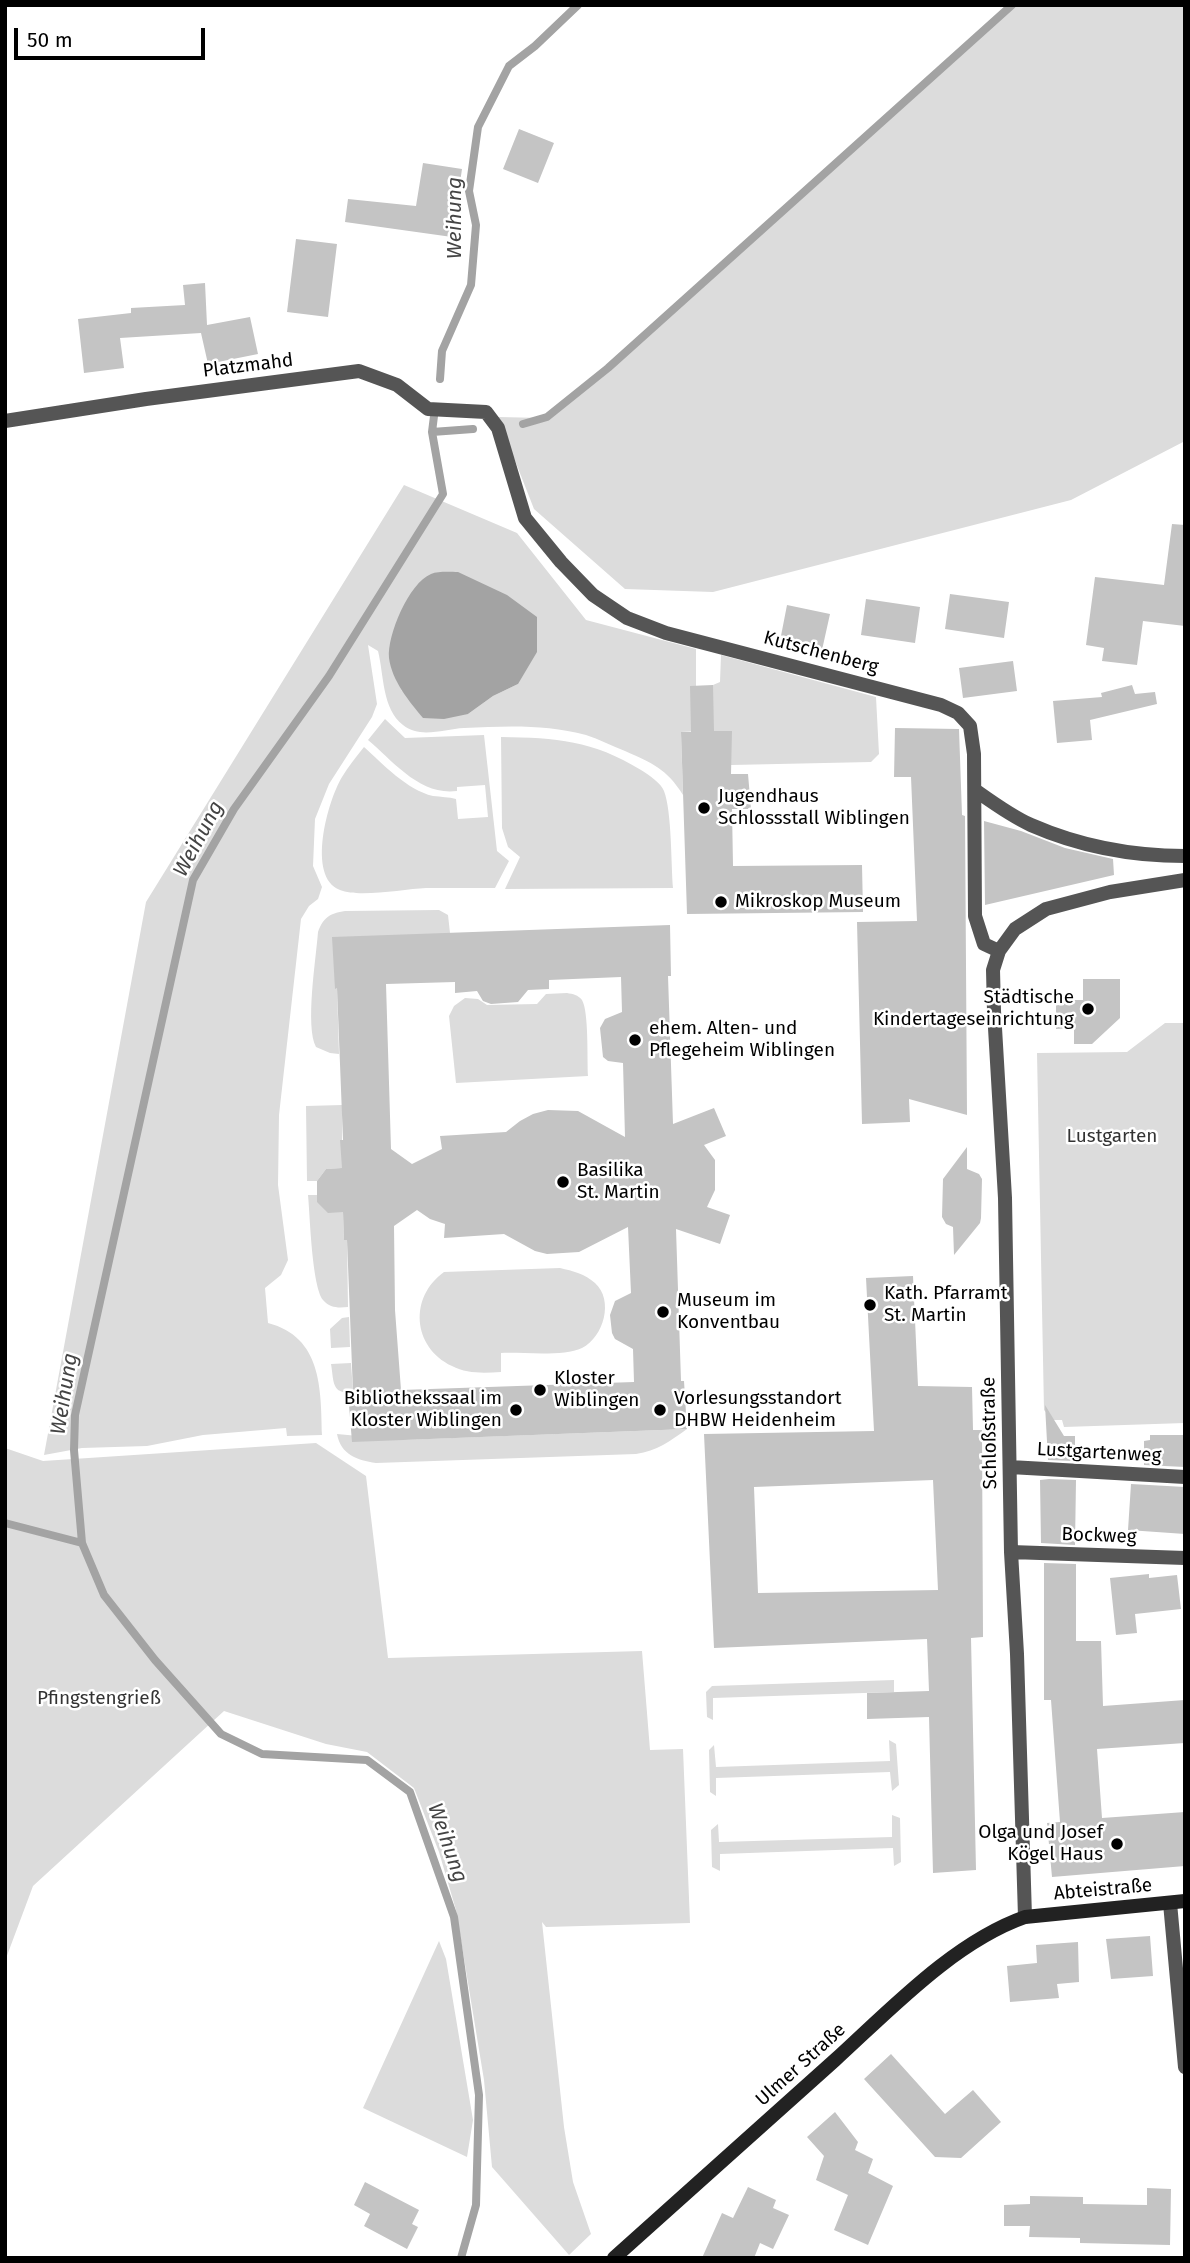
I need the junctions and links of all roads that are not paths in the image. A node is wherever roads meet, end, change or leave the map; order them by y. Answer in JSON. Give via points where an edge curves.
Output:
{"nodes":[{"id":1,"x":486,"y":412,"type":"joint"},
{"id":2,"x":5,"y":421,"type":"edge"},
{"id":3,"x":975,"y":790,"type":"junction"},
{"id":4,"x":1185,"y":856,"type":"edge"},
{"id":5,"x":1185,"y":880,"type":"edge"},
{"id":6,"x":999,"y":951,"type":"junction"},
{"id":7,"x":1010,"y":1467,"type":"junction"},
{"id":8,"x":1185,"y":1477,"type":"edge"},
{"id":9,"x":1011,"y":1552,"type":"junction"},
{"id":10,"x":1185,"y":1558,"type":"edge"},
{"id":11,"x":1177,"y":1902,"type":"edge"},
{"id":12,"x":1025,"y":1917,"type":"junction"},
{"id":13,"x":1185,"y":2067,"type":"edge"},
{"id":14,"x":614,"y":2258,"type":"edge"}],
"edges":[{"from":1,"to":2,"type":"street","name":"Platzmahd","via":[[428,409],[397,385],[359,371]]},
{"from":1,"to":3,"type":"street","name":"Kutschenberg","via":[[498,428],[526,518],[593,594],[627,618],[666,633],[958,713],[970,726]]},
{"from":3,"to":4,"type":"street","via":[[1029,824],[1071,839],[1155,856]]},
{"from":3,"to":6,"type":"street","via":[[975,916],[984,944]]},
{"from":5,"to":6,"type":"street","via":[[1110,892],[1046,909],[1015,929]]},
{"from":6,"to":7,"type":"street","name":"Schloßstraße","via":[[993,970],[1005,1198]]},
{"from":7,"to":8,"type":"street","name":"Lustgartenweg"},
{"from":7,"to":9,"type":"street","name":"Schloßstraße"},
{"from":9,"to":10,"type":"street","name":"Bockweg"},
{"from":9,"to":12,"type":"street","name":"Schloßstraße"},
{"from":11,"to":12,"type":"main road","name":"Abteistraße"},
{"from":11,"to":13,"type":"street"},
{"from":12,"to":14,"type":"main road","name":"Ulmer Straße","via":[[1000,1926],[951,1958]]}]}
